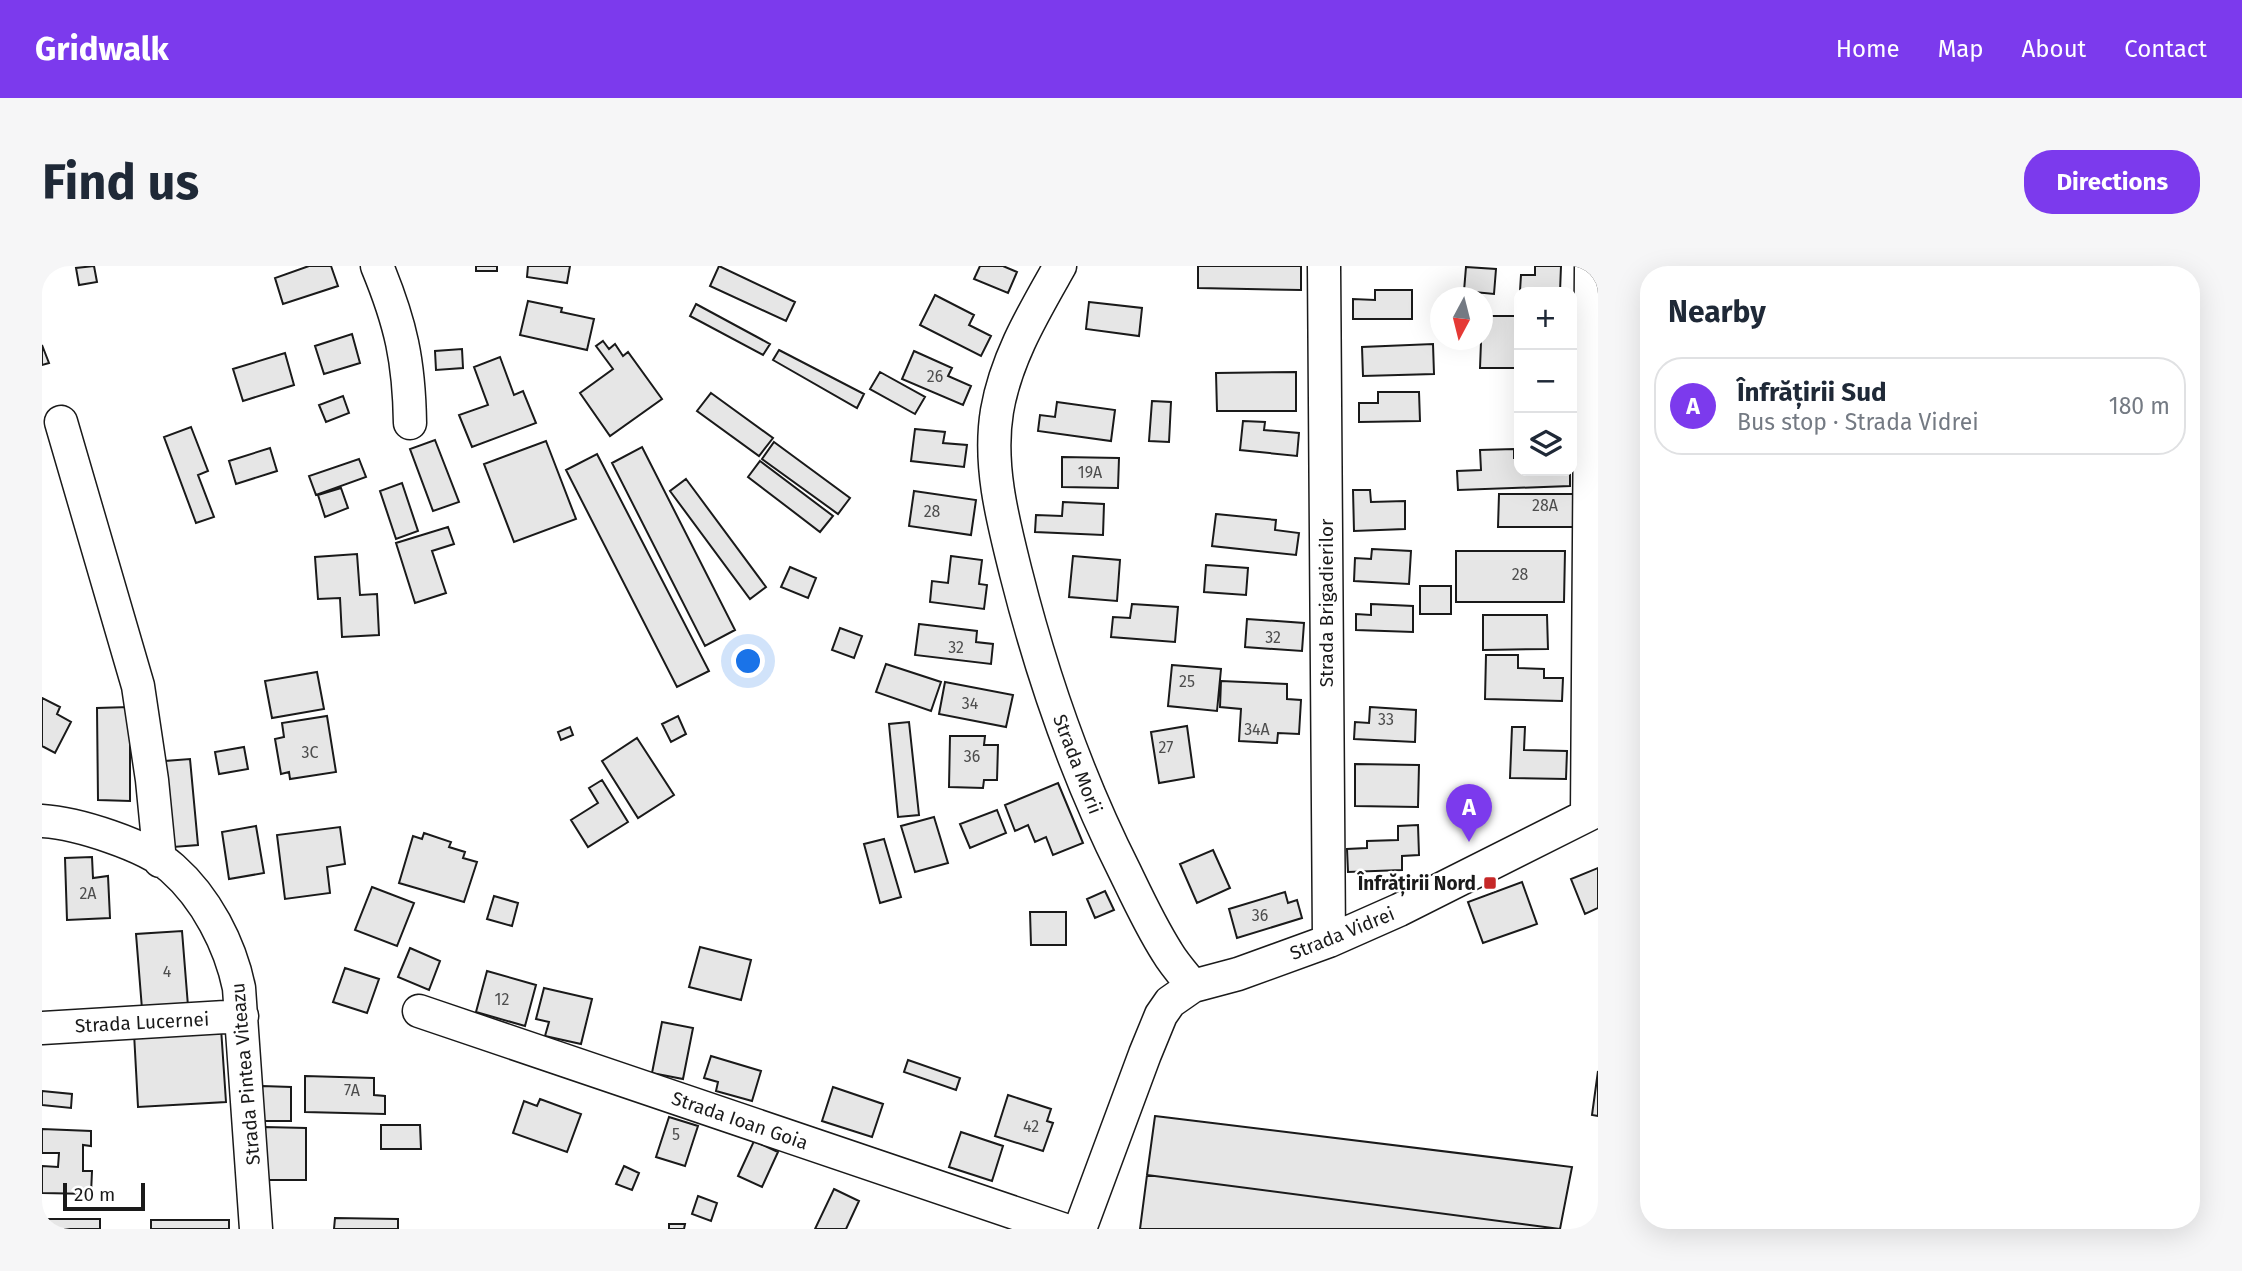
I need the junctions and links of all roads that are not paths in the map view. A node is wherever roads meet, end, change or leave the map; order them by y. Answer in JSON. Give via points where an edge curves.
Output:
{"nodes":[{"id":1,"x":377,"y":266,"type":"edge"},
{"id":2,"x":1060,"y":266,"type":"edge"},
{"id":3,"x":1324,"y":266,"type":"edge"},
{"id":4,"x":1591,"y":266,"type":"edge"},
{"id":5,"x":61,"y":422,"type":"dead end"},
{"id":6,"x":410,"y":423,"type":"dead end"},
{"id":7,"x":1593,"y":812,"type":"edge"},
{"id":8,"x":42,"y":821,"type":"edge"},
{"id":9,"x":160,"y":861,"type":"junction"},
{"id":10,"x":1329,"y":941,"type":"junction"},
{"id":11,"x":1193,"y":986,"type":"junction"},
{"id":12,"x":419,"y":1011,"type":"dead end"},
{"id":13,"x":242,"y":1016,"type":"junction"},
{"id":14,"x":42,"y":1028,"type":"edge"},
{"id":15,"x":256,"y":1229,"type":"edge"},
{"id":16,"x":1062,"y":1229,"type":"edge"},
{"id":17,"x":1080,"y":1229,"type":"edge"}],
"edges":[{"from":1,"to":6,"type":"street","via":[[404,343]]},
{"from":2,"to":11,"type":"street","name":"Strada Morii","via":[[1006,371],[997,411],[993,449],[1006,532],[1032,636],[1101,824],[1168,954]]},
{"from":3,"to":10,"type":"street","name":"Strada Brigadierilor"},
{"from":4,"to":7,"type":"street"},
{"from":5,"to":9,"type":"street","via":[[138,686]]},
{"from":7,"to":10,"type":"street","name":"Strada Vidrei"},
{"from":8,"to":9,"type":"street","name":"Strada Pintea Viteazu","via":[[96,832]]},
{"from":9,"to":13,"type":"street","name":"Strada Pintea Viteazu","via":[[172,867],[197,895],[218,929],[234,963]]},
{"from":10,"to":11,"type":"street","name":"Strada Vidrei"},
{"from":11,"to":17,"type":"street","via":[[1170,1002],[1161,1015]]},
{"from":12,"to":16,"type":"street","name":"Strada Ioan Goia"},
{"from":13,"to":14,"type":"street","name":"Strada Lucernei"},
{"from":13,"to":15,"type":"street","name":"Strada Pintea Viteazu"}]}
